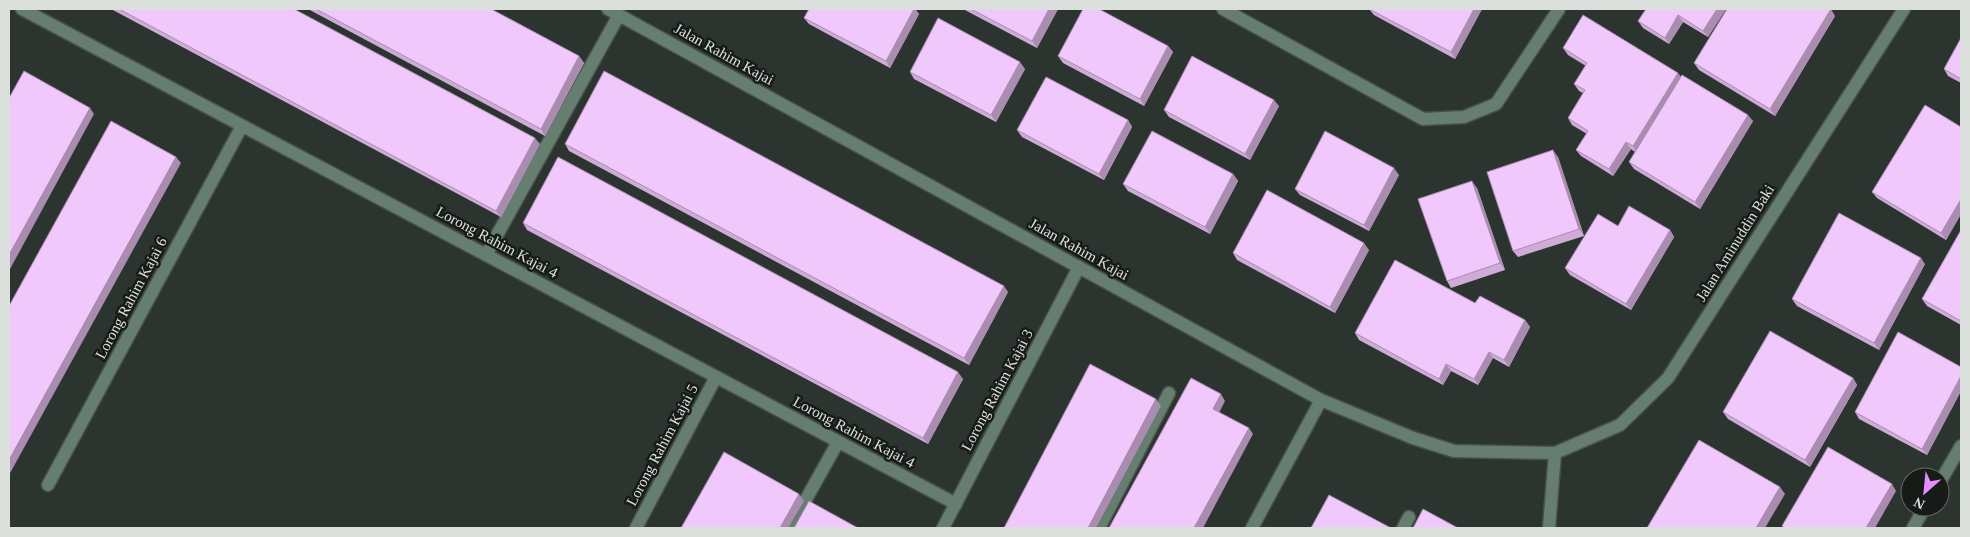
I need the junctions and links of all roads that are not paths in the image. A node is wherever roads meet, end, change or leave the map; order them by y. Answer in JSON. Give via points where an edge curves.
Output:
{"nodes":[{"id":1,"x":22,"y":9,"type":"edge"},
{"id":2,"x":1223,"y":9,"type":"edge"},
{"id":3,"x":1559,"y":9,"type":"edge"},
{"id":4,"x":1904,"y":9,"type":"edge"},
{"id":5,"x":614,"y":12,"type":"edge"},
{"id":6,"x":242,"y":126,"type":"junction"},
{"id":7,"x":486,"y":255,"type":"junction"},
{"id":8,"x":1080,"y":267,"type":"junction"},
{"id":9,"x":716,"y":377,"type":"junction"},
{"id":10,"x":1169,"y":393,"type":"dead end"},
{"id":11,"x":1321,"y":400,"type":"junction"},
{"id":12,"x":838,"y":442,"type":"junction"},
{"id":13,"x":1961,"y":446,"type":"edge"},
{"id":14,"x":1555,"y":453,"type":"junction"},
{"id":15,"x":1949,"y":467,"type":"edge"},
{"id":16,"x":48,"y":485,"type":"dead end"},
{"id":17,"x":956,"y":504,"type":"junction"},
{"id":18,"x":1919,"y":517,"type":"edge"},
{"id":19,"x":636,"y":528,"type":"edge"},
{"id":20,"x":790,"y":528,"type":"edge"},
{"id":21,"x":943,"y":528,"type":"edge"},
{"id":22,"x":1099,"y":528,"type":"edge"},
{"id":23,"x":1252,"y":528,"type":"edge"},
{"id":24,"x":1549,"y":528,"type":"edge"},
{"id":25,"x":1913,"y":528,"type":"edge"}],
"edges":[{"from":1,"to":6,"type":"street","name":"Lorong Rahim Kajai 4"},
{"from":2,"to":3,"type":"street","via":[[1422,119],[1464,117],[1496,104]]},
{"from":4,"to":14,"type":"street","name":"Jalan Aminuddin Baki","via":[[1668,378],[1620,424]]},
{"from":5,"to":7,"type":"street"},
{"from":5,"to":8,"type":"street","name":"Jalan Rahim Kajai"},
{"from":6,"to":7,"type":"street","name":"Lorong Rahim Kajai 4"},
{"from":6,"to":16,"type":"street","name":"Lorong Rahim Kajai 6"},
{"from":7,"to":9,"type":"street","name":"Lorong Rahim Kajai 4"},
{"from":8,"to":11,"type":"street","name":"Jalan Rahim Kajai"},
{"from":8,"to":17,"type":"street","name":"Lorong Rahim Kajai 3"},
{"from":9,"to":12,"type":"street","name":"Lorong Rahim Kajai 4"},
{"from":9,"to":19,"type":"street","name":"Lorong Rahim Kajai 5"},
{"from":10,"to":22,"type":"street"},
{"from":11,"to":14,"type":"street","name":"Jalan Rahim Kajai","via":[[1413,438],[1454,451]]},
{"from":11,"to":23,"type":"street"},
{"from":12,"to":17,"type":"street","name":"Lorong Rahim Kajai 4"},
{"from":12,"to":20,"type":"street"},
{"from":13,"to":15,"type":"street"},
{"from":14,"to":24,"type":"street"},
{"from":17,"to":21,"type":"street","name":"Lorong Rahim Kajai 3"},
{"from":18,"to":25,"type":"street"}]}
